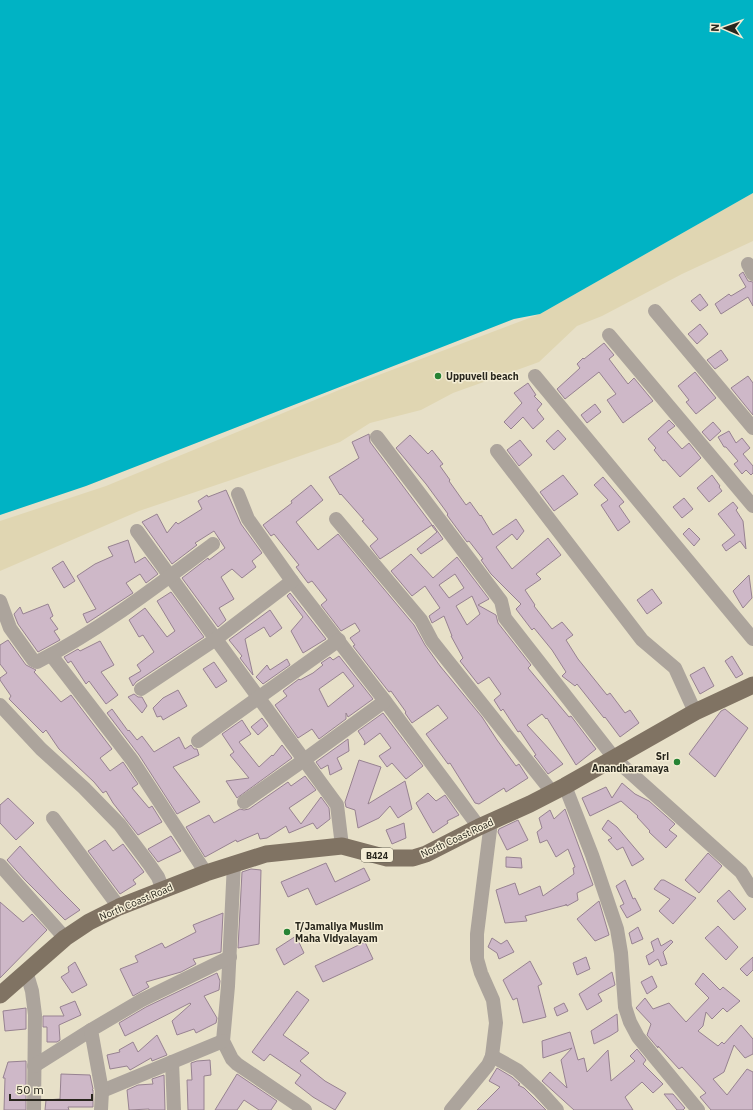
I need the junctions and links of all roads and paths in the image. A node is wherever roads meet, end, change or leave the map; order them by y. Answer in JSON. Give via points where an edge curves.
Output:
{"nodes":[{"id":1,"x":656,"y":311,"type":"dead end"},
{"id":2,"x":609,"y":335,"type":"dead end"},
{"id":3,"x":535,"y":376,"type":"dead end"},
{"id":4,"x":753,"y":428,"type":"edge"},
{"id":5,"x":377,"y":437,"type":"dead end"},
{"id":6,"x":497,"y":451,"type":"dead end"},
{"id":7,"x":238,"y":494,"type":"dead end"},
{"id":8,"x":753,"y":506,"type":"edge"},
{"id":9,"x":336,"y":519,"type":"dead end"},
{"id":10,"x":137,"y":531,"type":"dead end"},
{"id":11,"x":212,"y":544,"type":"dead end"},
{"id":12,"x":170,"y":576,"type":"junction"},
{"id":13,"x":292,"y":581,"type":"junction"},
{"id":14,"x":0,"y":601,"type":"edge"},
{"id":15,"x":753,"y":639,"type":"edge"},
{"id":16,"x":216,"y":640,"type":"junction"},
{"id":17,"x":339,"y":640,"type":"junction"},
{"id":18,"x":51,"y":655,"type":"junction"},
{"id":19,"x":753,"y":685,"type":"edge"},
{"id":20,"x":141,"y":689,"type":"dead end"},
{"id":21,"x":258,"y":698,"type":"junction"},
{"id":22,"x":385,"y":701,"type":"junction"},
{"id":23,"x":0,"y":705,"type":"edge"},
{"id":24,"x":695,"y":712,"type":"junction"},
{"id":25,"x":198,"y":741,"type":"dead end"},
{"id":26,"x":615,"y":759,"type":"junction"},
{"id":27,"x":304,"y":760,"type":"junction"},
{"id":28,"x":558,"y":789,"type":"junction"},
{"id":29,"x":244,"y":802,"type":"dead end"},
{"id":30,"x":53,"y":818,"type":"dead end"},
{"id":31,"x":485,"y":824,"type":"junction"},
{"id":32,"x":342,"y":846,"type":"junction"},
{"id":33,"x":234,"y":864,"type":"junction"},
{"id":34,"x":0,"y":865,"type":"edge"},
{"id":35,"x":206,"y":872,"type":"junction"},
{"id":36,"x":163,"y":890,"type":"junction"},
{"id":37,"x":753,"y":891,"type":"edge"},
{"id":38,"x":119,"y":907,"type":"junction"},
{"id":39,"x":65,"y":938,"type":"junction"},
{"id":40,"x":230,"y":957,"type":"junction"},
{"id":41,"x":26,"y":971,"type":"junction"},
{"id":42,"x":0,"y":995,"type":"edge"},
{"id":43,"x":91,"y":1030,"type":"junction"},
{"id":44,"x":223,"y":1041,"type":"junction"},
{"id":45,"x":492,"y":1056,"type":"junction"},
{"id":46,"x":172,"y":1062,"type":"junction"},
{"id":47,"x":34,"y":1066,"type":"junction"},
{"id":48,"x":102,"y":1091,"type":"junction"},
{"id":49,"x":287,"y":1105,"type":"edge"},
{"id":50,"x":34,"y":1110,"type":"edge"},
{"id":51,"x":101,"y":1110,"type":"edge"},
{"id":52,"x":174,"y":1110,"type":"edge"},
{"id":53,"x":305,"y":1110,"type":"edge"},
{"id":54,"x":452,"y":1110,"type":"edge"},
{"id":55,"x":557,"y":1110,"type":"edge"},
{"id":56,"x":698,"y":1110,"type":"edge"}],
"edges":[{"from":1,"to":4,"type":"street"},
{"from":2,"to":8,"type":"street"},
{"from":3,"to":15,"type":"street"},
{"from":5,"to":26,"type":"street","via":[[501,601],[505,618]]},
{"from":6,"to":24,"type":"street","via":[[642,640],[675,668]]},
{"from":7,"to":13,"type":"street","via":[[248,519]]},
{"from":9,"to":28,"type":"street","via":[[421,620],[432,641]]},
{"from":10,"to":12,"type":"street"},
{"from":11,"to":12,"type":"street"},
{"from":12,"to":16,"type":"street"},
{"from":12,"to":18,"type":"street","via":[[104,623]]},
{"from":13,"to":16,"type":"street"},
{"from":13,"to":17,"type":"street"},
{"from":14,"to":18,"type":"street","via":[[10,628],[33,660],[37,662]]},
{"from":16,"to":20,"type":"street"},
{"from":16,"to":21,"type":"street"},
{"from":17,"to":21,"type":"street"},
{"from":17,"to":22,"type":"street"},
{"from":18,"to":35,"type":"street","via":[[132,760]]},
{"from":19,"to":24,"type":"main road","name":"North Coast Road","number":"B424"},
{"from":21,"to":25,"type":"street"},
{"from":21,"to":27,"type":"street"},
{"from":22,"to":27,"type":"street"},
{"from":22,"to":31,"type":"street"},
{"from":23,"to":36,"type":"street","via":[[41,749],[120,825],[158,877]]},
{"from":24,"to":26,"type":"main road","name":"North Coast Road","number":"B424"},
{"from":26,"to":28,"type":"main road","name":"North Coast Road","number":"B424"},
{"from":26,"to":37,"type":"street","via":[[741,872]]},
{"from":27,"to":29,"type":"street"},
{"from":27,"to":32,"type":"street","via":[[337,805]]},
{"from":28,"to":31,"type":"main road","name":"North Coast Road","number":"B424"},
{"from":28,"to":56,"type":"street","via":[[592,855],[617,928],[625,1008],[630,1022],[638,1037]]},
{"from":30,"to":38,"type":"street"},
{"from":31,"to":32,"type":"main road","name":"North Coast Road","number":"B424","via":[[413,858],[387,858]]},
{"from":31,"to":45,"type":"street","via":[[476,959],[493,1000],[496,1023]]},
{"from":32,"to":33,"type":"main road","name":"North Coast Road","number":"B424","via":[[266,854]]},
{"from":33,"to":35,"type":"main road","name":"North Coast Road","number":"B424"},
{"from":33,"to":40,"type":"street"},
{"from":34,"to":39,"type":"street"},
{"from":35,"to":36,"type":"main road","name":"North Coast Road","number":"B424"},
{"from":36,"to":38,"type":"main road","name":"North Coast Road","number":"B424"},
{"from":38,"to":39,"type":"main road","name":"North Coast Road","number":"B424"},
{"from":39,"to":41,"type":"main road","name":"North Coast Road","number":"B424"},
{"from":40,"to":43,"type":"street","via":[[142,1000]]},
{"from":40,"to":44,"type":"street"},
{"from":41,"to":42,"type":"main road","name":"North Coast Road","number":"B424"},
{"from":41,"to":47,"type":"street","via":[[35,1015]]},
{"from":43,"to":47,"type":"street"},
{"from":43,"to":48,"type":"street"},
{"from":44,"to":46,"type":"street"},
{"from":44,"to":49,"type":"street","via":[[236,1064]]},
{"from":45,"to":54,"type":"street"},
{"from":45,"to":55,"type":"street","via":[[517,1070]]},
{"from":46,"to":48,"type":"street"},
{"from":46,"to":52,"type":"street"},
{"from":47,"to":50,"type":"street"},
{"from":48,"to":51,"type":"street"},
{"from":49,"to":53,"type":"street"}]}
